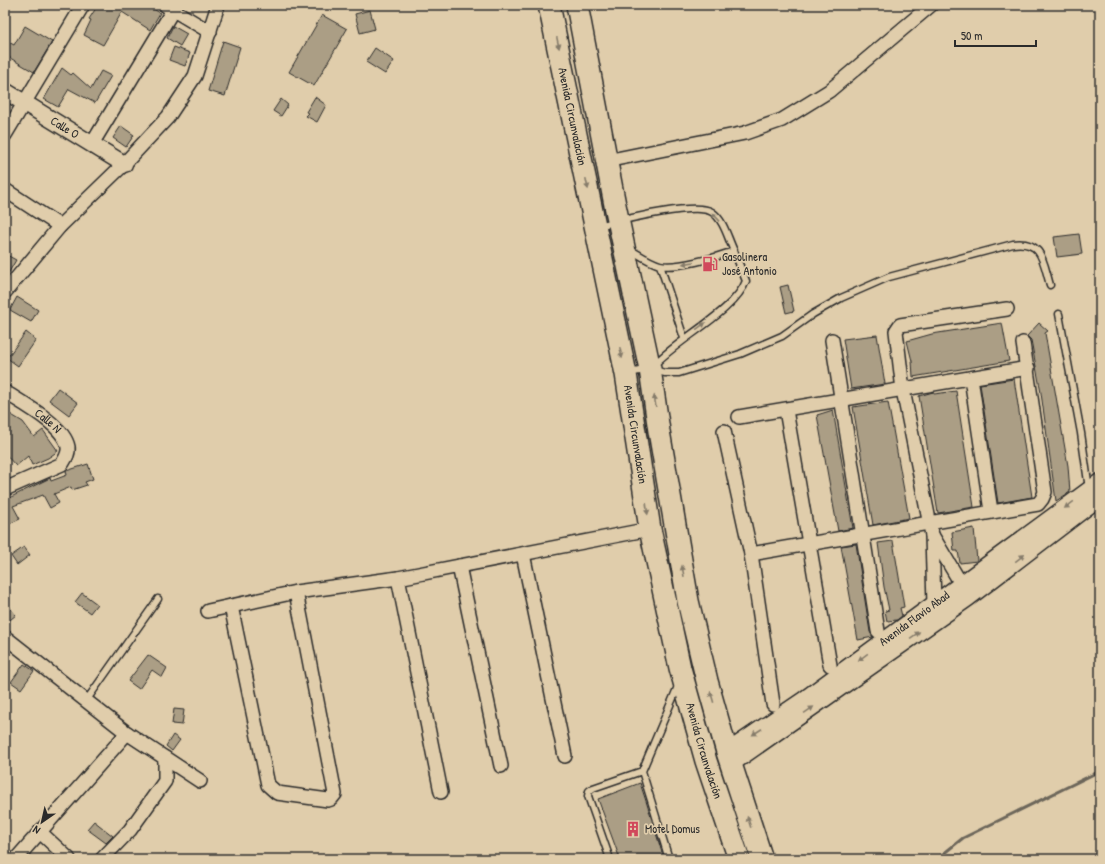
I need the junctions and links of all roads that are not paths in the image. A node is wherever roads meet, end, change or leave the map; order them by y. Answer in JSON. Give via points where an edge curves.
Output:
{"nodes":[{"id":1,"x":83,"y":5,"type":"edge"},
{"id":2,"x":218,"y":5,"type":"edge"},
{"id":3,"x":550,"y":5,"type":"edge"},
{"id":4,"x":577,"y":5,"type":"edge"},
{"id":5,"x":931,"y":5,"type":"edge"},
{"id":6,"x":169,"y":7,"type":"edge"},
{"id":7,"x":210,"y":32,"type":"junction"},
{"id":8,"x":5,"y":91,"type":"edge"},
{"id":9,"x":24,"y":102,"type":"junction"},
{"id":10,"x":5,"y":135,"type":"edge"},
{"id":11,"x":92,"y":144,"type":"junction"},
{"id":12,"x":606,"y":161,"type":"junction"},
{"id":13,"x":124,"y":164,"type":"junction"},
{"id":14,"x":5,"y":190,"type":"edge"},
{"id":15,"x":617,"y":213,"type":"junction"},
{"id":16,"x":594,"y":217,"type":"junction"},
{"id":17,"x":60,"y":226,"type":"junction"},
{"id":18,"x":612,"y":249,"type":"junction"},
{"id":19,"x":734,"y":252,"type":"junction"},
{"id":20,"x":660,"y":265,"type":"junction"},
{"id":21,"x":1050,"y":285,"type":"dead end"},
{"id":22,"x":5,"y":292,"type":"edge"},
{"id":23,"x":1008,"y":309,"type":"dead end"},
{"id":24,"x":1059,"y":314,"type":"dead end"},
{"id":25,"x":640,"y":324,"type":"junction"},
{"id":26,"x":616,"y":328,"type":"junction"},
{"id":27,"x":684,"y":338,"type":"junction"},
{"id":28,"x":832,"y":340,"type":"dead end"},
{"id":29,"x":1023,"y":343,"type":"dead end"},
{"id":30,"x":1028,"y":368,"type":"junction"},
{"id":31,"x":650,"y":369,"type":"junction"},
{"id":32,"x":626,"y":374,"type":"junction"},
{"id":33,"x":972,"y":378,"type":"junction"},
{"id":34,"x":902,"y":390,"type":"junction"},
{"id":35,"x":5,"y":392,"type":"edge"},
{"id":36,"x":842,"y":399,"type":"junction"},
{"id":37,"x":786,"y":410,"type":"junction"},
{"id":38,"x":739,"y":417,"type":"dead end"},
{"id":39,"x":659,"y":431,"type":"junction"},
{"id":40,"x":724,"y":431,"type":"dead end"},
{"id":41,"x":636,"y":433,"type":"junction"},
{"id":42,"x":5,"y":489,"type":"edge"},
{"id":43,"x":1096,"y":490,"type":"edge"},
{"id":44,"x":991,"y":511,"type":"junction"},
{"id":45,"x":650,"y":529,"type":"junction"},
{"id":46,"x":931,"y":529,"type":"junction"},
{"id":47,"x":862,"y":535,"type":"junction"},
{"id":48,"x":809,"y":544,"type":"junction"},
{"id":49,"x":523,"y":554,"type":"junction"},
{"id":50,"x":751,"y":554,"type":"junction"},
{"id":51,"x":459,"y":566,"type":"junction"},
{"id":52,"x":398,"y":578,"type":"junction"},
{"id":53,"x":962,"y":583,"type":"junction"},
{"id":54,"x":296,"y":592,"type":"junction"},
{"id":55,"x":968,"y":598,"type":"junction"},
{"id":56,"x":158,"y":599,"type":"dead end"},
{"id":57,"x":231,"y":606,"type":"junction"},
{"id":58,"x":208,"y":611,"type":"dead end"},
{"id":59,"x":937,"y":611,"type":"junction"},
{"id":60,"x":878,"y":631,"type":"dead end"},
{"id":61,"x":5,"y":637,"type":"edge"},
{"id":62,"x":830,"y":665,"type":"dead end"},
{"id":63,"x":680,"y":668,"type":"junction"},
{"id":64,"x":86,"y":701,"type":"junction"},
{"id":65,"x":773,"y":704,"type":"dead end"},
{"id":66,"x":127,"y":733,"type":"junction"},
{"id":67,"x":565,"y":756,"type":"dead end"},
{"id":68,"x":165,"y":758,"type":"junction"},
{"id":69,"x":729,"y":758,"type":"junction"},
{"id":70,"x":501,"y":766,"type":"dead end"},
{"id":71,"x":642,"y":771,"type":"junction"},
{"id":72,"x":200,"y":781,"type":"dead end"},
{"id":73,"x":441,"y":792,"type":"dead end"},
{"id":74,"x":40,"y":832,"type":"junction"},
{"id":75,"x":16,"y":859,"type":"edge"},
{"id":76,"x":69,"y":859,"type":"edge"},
{"id":77,"x":102,"y":859,"type":"edge"},
{"id":78,"x":610,"y":859,"type":"edge"},
{"id":79,"x":669,"y":859,"type":"edge"},
{"id":80,"x":739,"y":859,"type":"edge"},
{"id":81,"x":762,"y":859,"type":"edge"}],
"edges":[{"from":1,"to":9,"type":"street"},
{"from":2,"to":7,"type":"street"},
{"from":3,"to":16,"type":"highway","name":"Avenida Circunvalación","one_way":true},
{"from":4,"to":12,"type":"highway","name":"Avenida Circunvalación"},
{"from":5,"to":12,"type":"street","via":[[829,91],[782,120],[745,133]]},
{"from":6,"to":7,"type":"street"},
{"from":6,"to":11,"type":"street"},
{"from":7,"to":13,"type":"street","via":[[195,76],[184,95],[168,117]]},
{"from":8,"to":9,"type":"street","name":"Calle O"},
{"from":9,"to":10,"type":"street"},
{"from":9,"to":11,"type":"street","name":"Calle O"},
{"from":11,"to":13,"type":"street","name":"Calle O"},
{"from":12,"to":15,"type":"highway","name":"Avenida Circunvalación"},
{"from":13,"to":17,"type":"street"},
{"from":14,"to":17,"type":"street"},
{"from":15,"to":16,"type":"highway"},
{"from":15,"to":18,"type":"highway","name":"Avenida Circunvalación"},
{"from":19,"to":15,"type":"lane","one_way":true,"via":[[721,221],[711,212],[695,207]]},
{"from":16,"to":18,"type":"highway","name":"Avenida Circunvalación"},
{"from":17,"to":22,"type":"street"},
{"from":18,"to":20,"type":"lane"},
{"from":18,"to":25,"type":"highway","name":"Avenida Circunvalación"},
{"from":18,"to":26,"type":"highway","name":"Avenida Circunvalación"},
{"from":19,"to":20,"type":"lane","one_way":true,"via":[[702,261]]},
{"from":27,"to":19,"type":"lane","one_way":true,"via":[[726,308],[742,291],[746,281]]},
{"from":20,"to":27,"type":"lane"},
{"from":21,"to":31,"type":"lane","via":[[1041,255],[1032,245],[1013,244],[889,277],[841,298],[812,314],[782,336],[740,354],[679,373]]},
{"from":23,"to":34,"type":"street","via":[[900,325],[896,331]]},
{"from":24,"to":43,"type":"lane","via":[[1086,462]]},
{"from":25,"to":26,"type":"highway"},
{"from":25,"to":31,"type":"highway","name":"Avenida Circunvalación"},
{"from":26,"to":32,"type":"highway","name":"Avenida Circunvalación","one_way":true},
{"from":27,"to":31,"type":"lane"},
{"from":28,"to":36,"type":"street"},
{"from":29,"to":30,"type":"street"},
{"from":30,"to":33,"type":"street"},
{"from":30,"to":44,"type":"street","via":[[1045,492],[1038,504]]},
{"from":31,"to":32,"type":"lane"},
{"from":39,"to":31,"type":"highway","name":"Avenida Circunvalación","one_way":true},
{"from":32,"to":41,"type":"highway","name":"Avenida Circunvalación"},
{"from":33,"to":34,"type":"street"},
{"from":33,"to":44,"type":"street"},
{"from":34,"to":36,"type":"street"},
{"from":34,"to":46,"type":"street"},
{"from":35,"to":42,"type":"street","name":"Calle Ñ","via":[[54,425],[68,447],[67,457],[62,464]]},
{"from":36,"to":37,"type":"street"},
{"from":36,"to":47,"type":"street"},
{"from":37,"to":38,"type":"street"},
{"from":37,"to":48,"type":"street"},
{"from":39,"to":41,"type":"highway"},
{"from":69,"to":39,"type":"highway","name":"Avenida Circunvalación","one_way":true,"via":[[688,601]]},
{"from":40,"to":50,"type":"street"},
{"from":41,"to":45,"type":"highway","name":"Avenida Circunvalación","one_way":true},
{"from":43,"to":53,"type":"street","name":"Avenida Flavio Abad","one_way":true},
{"from":55,"to":43,"type":"street","name":"Avenida Flavio Abad","one_way":true},
{"from":44,"to":46,"type":"street"},
{"from":45,"to":49,"type":"street"},
{"from":45,"to":63,"type":"highway","name":"Avenida Circunvalación"},
{"from":46,"to":47,"type":"street"},
{"from":46,"to":53,"type":"street"},
{"from":46,"to":59,"type":"street"},
{"from":47,"to":48,"type":"street"},
{"from":47,"to":60,"type":"street"},
{"from":48,"to":50,"type":"street"},
{"from":48,"to":62,"type":"street"},
{"from":49,"to":51,"type":"street"},
{"from":49,"to":67,"type":"street"},
{"from":50,"to":65,"type":"street"},
{"from":51,"to":52,"type":"street"},
{"from":51,"to":70,"type":"street"},
{"from":52,"to":54,"type":"street"},
{"from":52,"to":73,"type":"street"},
{"from":53,"to":55,"type":"street"},
{"from":53,"to":59,"type":"street","name":"Avenida Flavio Abad"},
{"from":54,"to":57,"type":"street"},
{"from":54,"to":57,"type":"street","via":[[335,794],[328,800],[277,792],[266,782]]},
{"from":55,"to":59,"type":"street","name":"Avenida Flavio Abad"},
{"from":56,"to":64,"type":"lane"},
{"from":57,"to":58,"type":"street"},
{"from":59,"to":69,"type":"street","name":"Avenida Flavio Abad"},
{"from":61,"to":64,"type":"street"},
{"from":63,"to":71,"type":"lane","via":[[679,682]]},
{"from":63,"to":80,"type":"highway","name":"Avenida Circunvalación","via":[[706,761]]},
{"from":64,"to":66,"type":"street"},
{"from":66,"to":68,"type":"street"},
{"from":66,"to":74,"type":"street"},
{"from":68,"to":72,"type":"street"},
{"from":68,"to":77,"type":"street","via":[[165,781],[130,830]]},
{"from":81,"to":69,"type":"highway","name":"Avenida Circunvalación","one_way":true},
{"from":71,"to":78,"type":"lane","via":[[589,791],[588,796]]},
{"from":71,"to":79,"type":"lane"},
{"from":74,"to":75,"type":"street"},
{"from":74,"to":76,"type":"street"}]}
